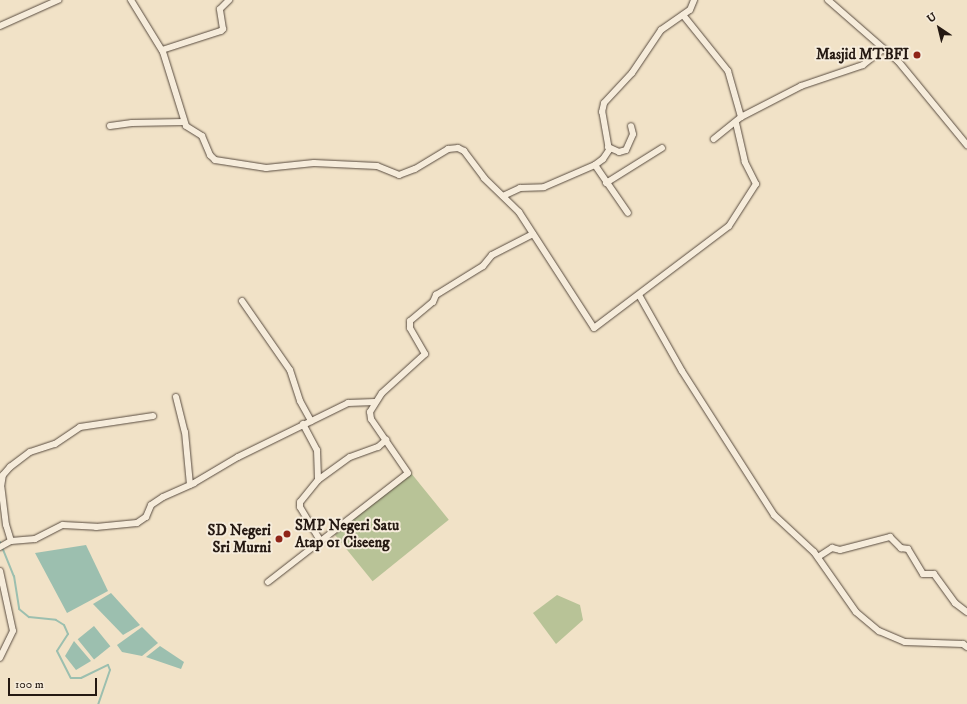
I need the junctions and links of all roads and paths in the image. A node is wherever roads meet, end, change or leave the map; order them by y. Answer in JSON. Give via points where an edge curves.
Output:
{"nodes":[{"id":1,"x":58,"y":0,"type":"edge"},
{"id":2,"x":131,"y":0,"type":"edge"},
{"id":3,"x":229,"y":0,"type":"edge"},
{"id":4,"x":694,"y":0,"type":"edge"},
{"id":5,"x":828,"y":0,"type":"edge"},
{"id":6,"x":683,"y":15,"type":"junction"},
{"id":7,"x":0,"y":26,"type":"edge"},
{"id":8,"x":883,"y":49,"type":"junction"},
{"id":9,"x":162,"y":50,"type":"junction"},
{"id":10,"x":741,"y":118,"type":"junction"},
{"id":11,"x":184,"y":122,"type":"junction"},
{"id":12,"x":736,"y":123,"type":"junction"},
{"id":13,"x":110,"y":126,"type":"dead end"},
{"id":14,"x":631,"y":126,"type":"dead end"},
{"id":15,"x":714,"y":139,"type":"dead end"},
{"id":16,"x":967,"y":145,"type":"edge"},
{"id":17,"x":608,"y":147,"type":"junction"},
{"id":18,"x":662,"y":148,"type":"dead end"},
{"id":19,"x":596,"y":165,"type":"junction"},
{"id":20,"x":606,"y":183,"type":"junction"},
{"id":21,"x":503,"y":196,"type":"junction"},
{"id":22,"x":628,"y":213,"type":"dead end"},
{"id":23,"x":533,"y":234,"type":"junction"},
{"id":24,"x":639,"y":295,"type":"junction"},
{"id":25,"x":242,"y":301,"type":"dead end"},
{"id":26,"x":176,"y":397,"type":"dead end"},
{"id":27,"x":374,"y":402,"type":"junction"},
{"id":28,"x":153,"y":416,"type":"dead end"},
{"id":29,"x":311,"y":421,"type":"junction"},
{"id":30,"x":303,"y":424,"type":"junction"},
{"id":31,"x":386,"y":440,"type":"junction"},
{"id":32,"x":318,"y":480,"type":"junction"},
{"id":33,"x":190,"y":485,"type":"junction"},
{"id":34,"x":10,"y":541,"type":"junction"},
{"id":35,"x":321,"y":542,"type":"junction"},
{"id":36,"x":0,"y":548,"type":"edge"},
{"id":37,"x":818,"y":557,"type":"junction"},
{"id":38,"x":0,"y":571,"type":"edge"},
{"id":39,"x":268,"y":582,"type":"dead end"},
{"id":40,"x":967,"y":612,"type":"edge"},
{"id":41,"x":967,"y":647,"type":"edge"},
{"id":42,"x":0,"y":658,"type":"edge"}],
"edges":[{"from":1,"to":7,"type":"street"},
{"from":2,"to":9,"type":"street"},
{"from":3,"to":9,"type":"street","via":[[220,9],[223,28],[221,31]]},
{"from":4,"to":6,"type":"street","via":[[690,10]]},
{"from":5,"to":8,"type":"street"},
{"from":6,"to":10,"type":"street","via":[[728,71]]},
{"from":6,"to":17,"type":"street","via":[[661,30],[632,73],[604,103],[602,112]]},
{"from":8,"to":10,"type":"street","via":[[863,65],[801,86]]},
{"from":8,"to":16,"type":"street","via":[[924,89],[938,112]]},
{"from":9,"to":11,"type":"street"},
{"from":10,"to":12,"type":"street"},
{"from":11,"to":13,"type":"street"},
{"from":11,"to":21,"type":"street","via":[[189,129],[202,136],[210,156],[215,160],[262,168],[323,163],[377,166],[399,175],[454,147],[464,151],[484,178]]},
{"from":12,"to":15,"type":"street"},
{"from":12,"to":24,"type":"street","via":[[743,156],[756,184],[729,226]]},
{"from":14,"to":17,"type":"street","via":[[633,134],[626,150],[619,152]]},
{"from":17,"to":19,"type":"street","via":[[606,154]]},
{"from":18,"to":20,"type":"street"},
{"from":19,"to":20,"type":"street"},
{"from":19,"to":21,"type":"street","via":[[544,187],[520,188]]},
{"from":20,"to":22,"type":"street"},
{"from":21,"to":23,"type":"street","via":[[519,212]]},
{"from":23,"to":24,"type":"street","via":[[594,328]]},
{"from":23,"to":27,"type":"street","via":[[492,255],[482,266],[436,295],[433,302],[410,321],[410,328],[425,354],[394,380]]},
{"from":24,"to":37,"type":"street","via":[[682,371],[774,515]]},
{"from":25,"to":29,"type":"street","via":[[290,370],[300,401]]},
{"from":26,"to":33,"type":"street","via":[[184,432]]},
{"from":27,"to":29,"type":"street","via":[[352,402]]},
{"from":27,"to":31,"type":"street","via":[[370,412],[371,419]]},
{"from":28,"to":34,"type":"street","via":[[80,426],[54,444],[30,452],[10,467],[4,475],[1,487]]},
{"from":29,"to":30,"type":"street"},
{"from":30,"to":32,"type":"street","via":[[317,450]]},
{"from":30,"to":33,"type":"street"},
{"from":31,"to":32,"type":"street","via":[[378,447],[350,457]]},
{"from":31,"to":35,"type":"street","via":[[408,473]]},
{"from":32,"to":35,"type":"street","via":[[300,502],[300,507]]},
{"from":33,"to":34,"type":"street","via":[[154,502],[146,517],[137,523],[96,527],[63,525],[35,539]]},
{"from":34,"to":36,"type":"street"},
{"from":35,"to":39,"type":"street"},
{"from":37,"to":40,"type":"street","via":[[832,548],[840,550],[890,537],[901,548],[908,549],[923,574],[934,574],[955,603]]},
{"from":37,"to":41,"type":"street","via":[[851,606],[879,631],[905,642],[963,644]]},
{"from":38,"to":42,"type":"street","via":[[13,631]]}]}
